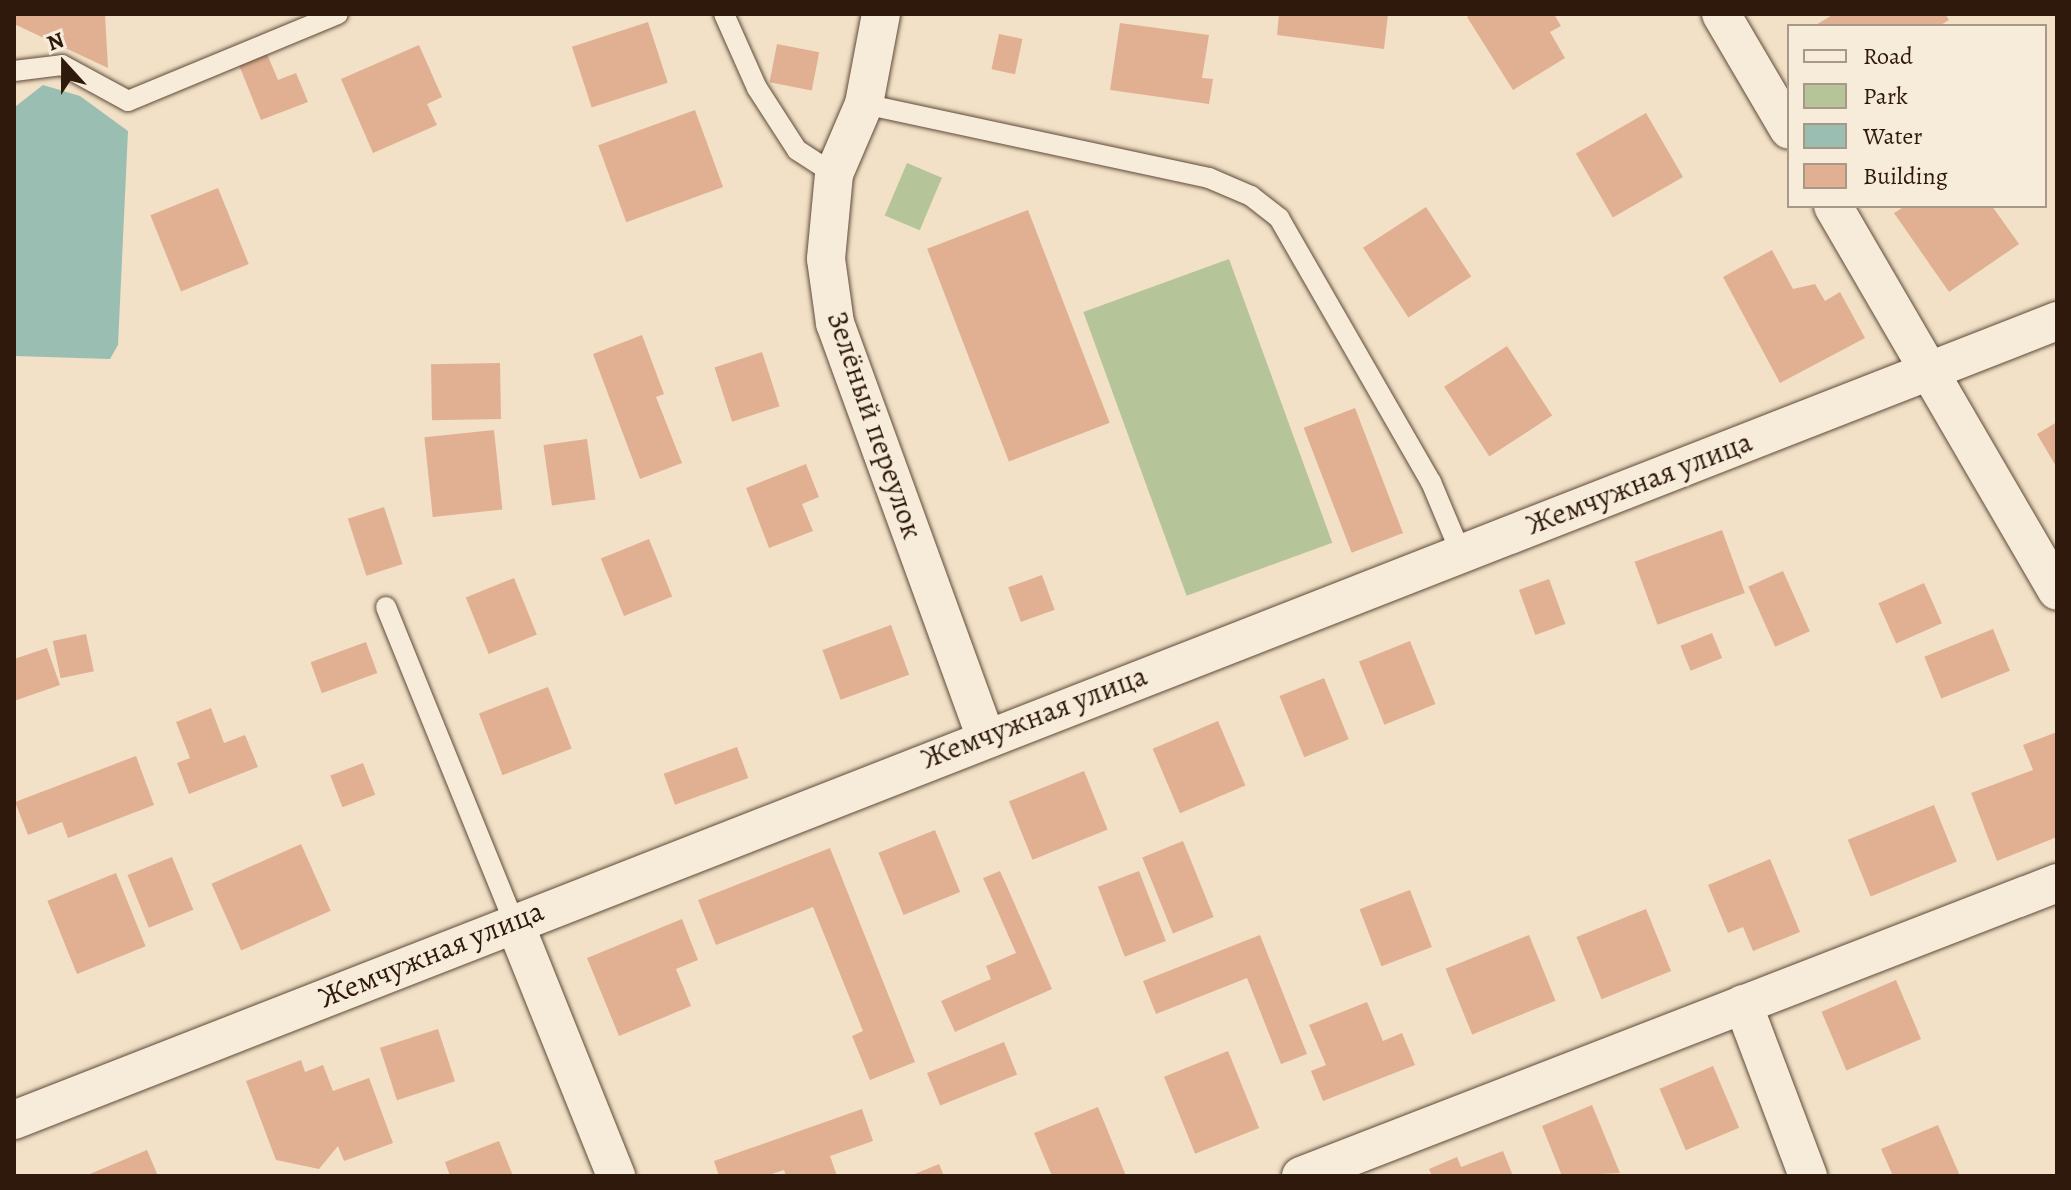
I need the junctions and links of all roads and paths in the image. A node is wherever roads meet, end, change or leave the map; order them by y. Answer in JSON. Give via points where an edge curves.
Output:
{"nodes":[{"id":1,"x":338,"y":14,"type":"edge"},
{"id":2,"x":724,"y":14,"type":"edge"},
{"id":3,"x":881,"y":14,"type":"edge"},
{"id":4,"x":1721,"y":14,"type":"edge"},
{"id":5,"x":14,"y":71,"type":"edge"},
{"id":6,"x":864,"y":104,"type":"junction"},
{"id":7,"x":1787,"y":127,"type":"edge"},
{"id":8,"x":834,"y":174,"type":"junction"},
{"id":9,"x":1834,"y":208,"type":"edge"},
{"id":10,"x":2057,"y":321,"type":"edge"},
{"id":11,"x":1931,"y":373,"type":"junction"},
{"id":12,"x":1460,"y":551,"type":"junction"},
{"id":13,"x":2057,"y":591,"type":"edge"},
{"id":14,"x":386,"y":607,"type":"dead end"},
{"id":15,"x":985,"y":736,"type":"junction"},
{"id":16,"x":2057,"y":883,"type":"edge"},
{"id":17,"x":514,"y":922,"type":"junction"},
{"id":18,"x":1743,"y":1004,"type":"junction"},
{"id":19,"x":14,"y":1120,"type":"edge"},
{"id":20,"x":616,"y":1176,"type":"edge"},
{"id":21,"x":1301,"y":1176,"type":"edge"},
{"id":22,"x":1808,"y":1176,"type":"edge"}],
"edges":[{"from":1,"to":5,"type":"lane","via":[[128,101],[62,65]]},
{"from":2,"to":8,"type":"lane","via":[[757,88],[797,150]]},
{"from":3,"to":6,"type":"street","name":"Зелёный переулок"},
{"from":4,"to":7,"type":"street"},
{"from":6,"to":8,"type":"street","name":"Зелёный переулок"},
{"from":6,"to":12,"type":"lane","via":[[1209,178],[1251,196],[1279,218],[1431,482]]},
{"from":8,"to":15,"type":"street","name":"Зелёный переулок","via":[[826,259],[835,323]]},
{"from":9,"to":11,"type":"street"},
{"from":10,"to":11,"type":"street","name":"Жемчужная улица"},
{"from":11,"to":12,"type":"street","name":"Жемчужная улица"},
{"from":11,"to":13,"type":"street"},
{"from":12,"to":15,"type":"street","name":"Жемчужная улица"},
{"from":14,"to":17,"type":"lane"},
{"from":15,"to":17,"type":"street","name":"Жемчужная улица"},
{"from":16,"to":18,"type":"street"},
{"from":17,"to":19,"type":"street","name":"Жемчужная улица"},
{"from":17,"to":20,"type":"street"},
{"from":18,"to":21,"type":"street"},
{"from":18,"to":22,"type":"street"}]}
